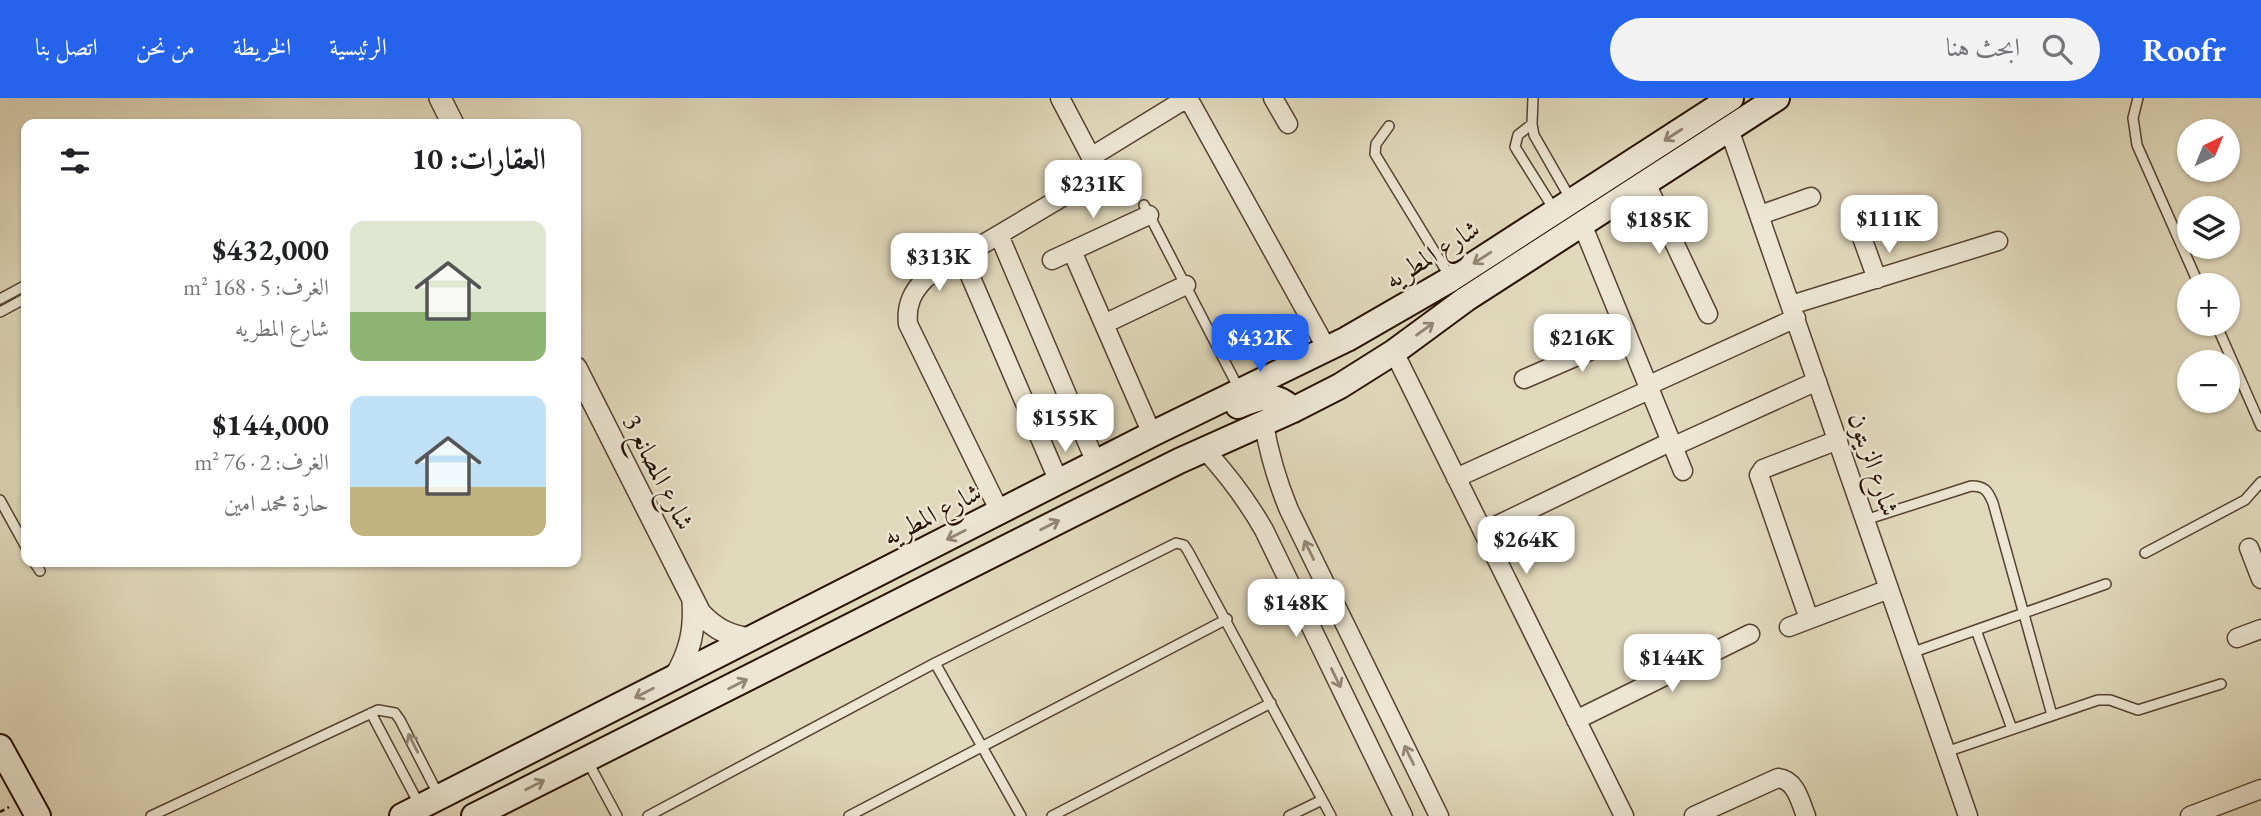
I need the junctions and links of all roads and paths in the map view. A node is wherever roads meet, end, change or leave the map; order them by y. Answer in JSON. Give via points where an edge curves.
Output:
{"nodes":[{"id":1,"x":440,"y":98,"type":"edge"},
{"id":2,"x":1060,"y":98,"type":"edge"},
{"id":3,"x":1188,"y":98,"type":"edge"},
{"id":4,"x":1273,"y":98,"type":"edge"},
{"id":5,"x":1533,"y":98,"type":"edge"},
{"id":6,"x":1731,"y":98,"type":"edge"},
{"id":7,"x":1777,"y":98,"type":"edge"},
{"id":8,"x":2138,"y":98,"type":"edge"},
{"id":9,"x":450,"y":119,"type":"edge"},
{"id":10,"x":1288,"y":124,"type":"dead end"},
{"id":11,"x":1532,"y":124,"type":"junction"},
{"id":12,"x":1390,"y":127,"type":"dead end"},
{"id":13,"x":1729,"y":129,"type":"junction"},
{"id":14,"x":1091,"y":157,"type":"junction"},
{"id":15,"x":1646,"y":183,"type":"junction"},
{"id":16,"x":1811,"y":197,"type":"dead end"},
{"id":17,"x":1563,"y":206,"type":"junction"},
{"id":18,"x":1147,"y":210,"type":"joint"},
{"id":19,"x":1760,"y":215,"type":"junction"},
{"id":20,"x":1856,"y":221,"type":"dead end"},
{"id":21,"x":1582,"y":224,"type":"junction"},
{"id":22,"x":999,"y":235,"type":"junction"},
{"id":23,"x":1998,"y":242,"type":"dead end"},
{"id":24,"x":1072,"y":251,"type":"junction"},
{"id":25,"x":962,"y":257,"type":"junction"},
{"id":26,"x":1052,"y":260,"type":"dead end"},
{"id":27,"x":2194,"y":273,"type":"edge"},
{"id":28,"x":1451,"y":279,"type":"junction"},
{"id":29,"x":1877,"y":279,"type":"junction"},
{"id":30,"x":1186,"y":285,"type":"junction"},
{"id":31,"x":21,"y":288,"type":"edge"},
{"id":32,"x":0,"y":299,"type":"edge"},
{"id":33,"x":21,"y":301,"type":"edge"},
{"id":34,"x":0,"y":312,"type":"edge"},
{"id":35,"x":1794,"y":312,"type":"junction"},
{"id":36,"x":1708,"y":314,"type":"dead end"},
{"id":37,"x":1104,"y":324,"type":"junction"},
{"id":38,"x":1626,"y":335,"type":"junction"},
{"id":39,"x":2221,"y":336,"type":"edge"},
{"id":40,"x":1324,"y":351,"type":"junction"},
{"id":41,"x":1394,"y":352,"type":"junction"},
{"id":42,"x":581,"y":378,"type":"edge"},
{"id":43,"x":1524,"y":379,"type":"dead end"},
{"id":44,"x":1817,"y":381,"type":"junction"},
{"id":45,"x":1340,"y":386,"type":"junction"},
{"id":46,"x":1648,"y":388,"type":"junction"},
{"id":47,"x":1240,"y":390,"type":"junction"},
{"id":48,"x":1293,"y":410,"type":"junction"},
{"id":49,"x":1196,"y":412,"type":"junction"},
{"id":50,"x":1264,"y":424,"type":"junction"},
{"id":51,"x":2261,"y":426,"type":"edge"},
{"id":52,"x":1152,"y":434,"type":"junction"},
{"id":53,"x":1838,"y":440,"type":"junction"},
{"id":54,"x":1671,"y":444,"type":"junction"},
{"id":55,"x":1205,"y":450,"type":"junction"},
{"id":56,"x":1096,"y":463,"type":"junction"},
{"id":57,"x":1683,"y":471,"type":"dead end"},
{"id":58,"x":1456,"y":478,"type":"junction"},
{"id":59,"x":1059,"y":482,"type":"junction"},
{"id":60,"x":2261,"y":482,"type":"edge"},
{"id":61,"x":0,"y":500,"type":"edge"},
{"id":62,"x":1000,"y":512,"type":"junction"},
{"id":63,"x":1865,"y":520,"type":"junction"},
{"id":64,"x":1483,"y":532,"type":"junction"},
{"id":65,"x":21,"y":538,"type":"edge"},
{"id":66,"x":2249,"y":548,"type":"dead end"},
{"id":67,"x":2145,"y":553,"type":"dead end"},
{"id":68,"x":37,"y":567,"type":"edge"},
{"id":69,"x":40,"y":571,"type":"dead end"},
{"id":70,"x":2261,"y":579,"type":"edge"},
{"id":71,"x":2106,"y":584,"type":"dead end"},
{"id":72,"x":1889,"y":589,"type":"junction"},
{"id":73,"x":693,"y":601,"type":"junction"},
{"id":74,"x":2024,"y":613,"type":"junction"},
{"id":75,"x":1227,"y":619,"type":"junction"},
{"id":76,"x":1809,"y":619,"type":"junction"},
{"id":77,"x":1789,"y":627,"type":"dead end"},
{"id":78,"x":2261,"y":629,"type":"edge"},
{"id":79,"x":1976,"y":630,"type":"junction"},
{"id":80,"x":1750,"y":634,"type":"dead end"},
{"id":81,"x":2237,"y":638,"type":"dead end"},
{"id":82,"x":751,"y":639,"type":"junction"},
{"id":83,"x":1911,"y":653,"type":"junction"},
{"id":84,"x":936,"y":663,"type":"junction"},
{"id":85,"x":676,"y":677,"type":"junction"},
{"id":86,"x":2221,"y":684,"type":"dead end"},
{"id":87,"x":1272,"y":703,"type":"junction"},
{"id":88,"x":371,"y":713,"type":"junction"},
{"id":89,"x":2052,"y":715,"type":"junction"},
{"id":90,"x":1576,"y":720,"type":"junction"},
{"id":91,"x":2011,"y":729,"type":"junction"},
{"id":92,"x":982,"y":746,"type":"junction"},
{"id":93,"x":0,"y":747,"type":"edge"},
{"id":94,"x":1946,"y":752,"type":"junction"},
{"id":95,"x":586,"y":760,"type":"junction"},
{"id":96,"x":2261,"y":789,"type":"edge"},
{"id":97,"x":1322,"y":800,"type":"junction"},
{"id":98,"x":421,"y":807,"type":"edge"},
{"id":99,"x":2201,"y":814,"type":"edge"},
{"id":100,"x":38,"y":816,"type":"edge"},
{"id":101,"x":150,"y":816,"type":"edge"},
{"id":102,"x":474,"y":816,"type":"edge"},
{"id":103,"x":617,"y":816,"type":"edge"},
{"id":104,"x":648,"y":816,"type":"edge"},
{"id":105,"x":849,"y":816,"type":"edge"},
{"id":106,"x":1021,"y":816,"type":"edge"},
{"id":107,"x":1052,"y":816,"type":"edge"},
{"id":108,"x":1289,"y":816,"type":"edge"},
{"id":109,"x":1331,"y":816,"type":"edge"},
{"id":110,"x":1403,"y":816,"type":"edge"},
{"id":111,"x":1439,"y":816,"type":"edge"},
{"id":112,"x":1623,"y":816,"type":"edge"},
{"id":113,"x":1695,"y":816,"type":"edge"},
{"id":114,"x":1807,"y":816,"type":"edge"},
{"id":115,"x":1968,"y":816,"type":"edge"}],
"edges":[{"from":1,"to":9,"type":"street"},
{"from":2,"to":14,"type":"street"},
{"from":3,"to":14,"type":"street"},
{"from":3,"to":40,"type":"street"},
{"from":4,"to":10,"type":"street"},
{"from":5,"to":11,"type":"lane"},
{"from":6,"to":17,"type":"main road","name":"شارع المطريه","one_way":true},
{"from":7,"to":13,"type":"main road"},
{"from":8,"to":27,"type":"lane","via":[[2133,118],[2137,145]]},
{"from":11,"to":17,"type":"lane"},
{"from":11,"to":17,"type":"lane","via":[[1518,135],[1515,147]]},
{"from":12,"to":28,"type":"lane","via":[[1376,144],[1375,154]]},
{"from":13,"to":15,"type":"main road"},
{"from":13,"to":19,"type":"street","name":"شارع الزيتون"},
{"from":14,"to":22,"type":"street","via":[[1093,170],[1086,183]]},
{"from":15,"to":21,"type":"main road"},
{"from":15,"to":36,"type":"street"},
{"from":16,"to":19,"type":"street"},
{"from":17,"to":28,"type":"main road","name":"شارع المطريه","one_way":true},
{"from":18,"to":24,"type":"street"},
{"from":18,"to":30,"type":"lane"},
{"from":19,"to":35,"type":"street","name":"شارع الزيتون"},
{"from":20,"to":29,"type":"street"},
{"from":21,"to":38,"type":"street"},
{"from":41,"to":21,"type":"main road","one_way":true},
{"from":22,"to":25,"type":"street"},
{"from":22,"to":56,"type":"street"},
{"from":23,"to":29,"type":"street"},
{"from":24,"to":26,"type":"street"},
{"from":24,"to":37,"type":"street"},
{"from":25,"to":59,"type":"street"},
{"from":25,"to":62,"type":"street","via":[[917,288],[910,299],[908,324]]},
{"from":28,"to":40,"type":"main road","name":"شارع المطريه"},
{"from":29,"to":35,"type":"street"},
{"from":30,"to":37,"type":"street"},
{"from":30,"to":47,"type":"lane"},
{"from":31,"to":32,"type":"lane"},
{"from":33,"to":34,"type":"lane"},
{"from":35,"to":44,"type":"street","name":"شارع الزيتون"},
{"from":35,"to":46,"type":"street"},
{"from":37,"to":52,"type":"street"},
{"from":38,"to":43,"type":"street"},
{"from":38,"to":46,"type":"street"},
{"from":39,"to":51,"type":"lane"},
{"from":40,"to":45,"type":"main road","via":[[1321,361],[1328,376]]},
{"from":40,"to":47,"type":"main road","name":"شارع المطريه"},
{"from":41,"to":45,"type":"main road"},
{"from":41,"to":58,"type":"street"},
{"from":42,"to":73,"type":"street","name":"شارع المصانع 3"},
{"from":44,"to":53,"type":"street","name":"شارع الزيتون"},
{"from":44,"to":54,"type":"street"},
{"from":45,"to":48,"type":"main road"},
{"from":46,"to":54,"type":"street"},
{"from":46,"to":58,"type":"street"},
{"from":47,"to":49,"type":"main road","name":"شارع المطريه"},
{"from":48,"to":49,"type":"main road","via":[[1281,400],[1264,396],[1213,417]]},
{"from":48,"to":50,"type":"main road"},
{"from":49,"to":52,"type":"main road","name":"شارع المطريه"},
{"from":50,"to":55,"type":"main road"},
{"from":111,"to":50,"type":"street","one_way":true,"via":[[1289,510],[1271,461]]},
{"from":52,"to":56,"type":"main road","name":"شارع المطريه"},
{"from":53,"to":63,"type":"street","name":"شارع الزيتون"},
{"from":53,"to":76,"type":"street","via":[[1763,469],[1759,475]]},
{"from":54,"to":57,"type":"street"},
{"from":54,"to":64,"type":"street"},
{"from":95,"to":55,"type":"main road","one_way":true},
{"from":55,"to":110,"type":"street","one_way":true,"via":[[1241,492],[1264,530]]},
{"from":56,"to":59,"type":"main road","name":"شارع المطريه"},
{"from":58,"to":64,"type":"street"},
{"from":59,"to":62,"type":"main road","name":"شارع المطريه"},
{"from":60,"to":67,"type":"lane","via":[[2245,500]]},
{"from":61,"to":65,"type":"lane"},
{"from":62,"to":82,"type":"main road","name":"شارع المطريه","one_way":true},
{"from":63,"to":72,"type":"street","name":"شارع الزيتون"},
{"from":63,"to":74,"type":"lane","via":[[1971,485],[1980,486],[1993,503]]},
{"from":64,"to":90,"type":"street"},
{"from":66,"to":70,"type":"street"},
{"from":68,"to":69,"type":"lane"},
{"from":71,"to":74,"type":"lane"},
{"from":72,"to":76,"type":"street"},
{"from":72,"to":83,"type":"street","name":"شارع الزيتون"},
{"from":73,"to":82,"type":"street","name":"شارع المصانع 3","via":[[716,628]]},
{"from":73,"to":85,"type":"street","name":"شارع المصانع 3","via":[[693,633]]},
{"from":74,"to":79,"type":"lane"},
{"from":74,"to":89,"type":"lane"},
{"from":75,"to":84,"type":"lane","via":[[1184,545],[1176,543]]},
{"from":75,"to":87,"type":"lane"},
{"from":75,"to":92,"type":"lane"},
{"from":76,"to":77,"type":"street"},
{"from":78,"to":81,"type":"street"},
{"from":79,"to":83,"type":"lane"},
{"from":79,"to":91,"type":"lane"},
{"from":80,"to":90,"type":"street"},
{"from":82,"to":85,"type":"main road","name":"شارع المطريه"},
{"from":83,"to":94,"type":"street","name":"شارع الزيتون"},
{"from":84,"to":92,"type":"lane"},
{"from":84,"to":104,"type":"lane"},
{"from":85,"to":98,"type":"main road","name":"شارع المطريه","one_way":true},
{"from":86,"to":89,"type":"lane","via":[[2138,710],[2098,700]]},
{"from":87,"to":97,"type":"lane"},
{"from":87,"to":107,"type":"lane"},
{"from":88,"to":98,"type":"lane"},
{"from":98,"to":88,"type":"lane","one_way":true,"via":[[400,719],[387,710]]},
{"from":88,"to":101,"type":"lane"},
{"from":89,"to":91,"type":"lane"},
{"from":90,"to":112,"type":"street"},
{"from":91,"to":94,"type":"lane"},
{"from":92,"to":105,"type":"lane"},
{"from":92,"to":106,"type":"lane"},
{"from":93,"to":100,"type":"main road"},
{"from":94,"to":115,"type":"street","name":"شارع الزيتون"},
{"from":102,"to":95,"type":"main road","one_way":true},
{"from":95,"to":103,"type":"lane"},
{"from":96,"to":99,"type":"street"},
{"from":97,"to":108,"type":"lane"},
{"from":97,"to":109,"type":"lane"},
{"from":113,"to":114,"type":"street","via":[[1778,778],[1794,787]]}]}
